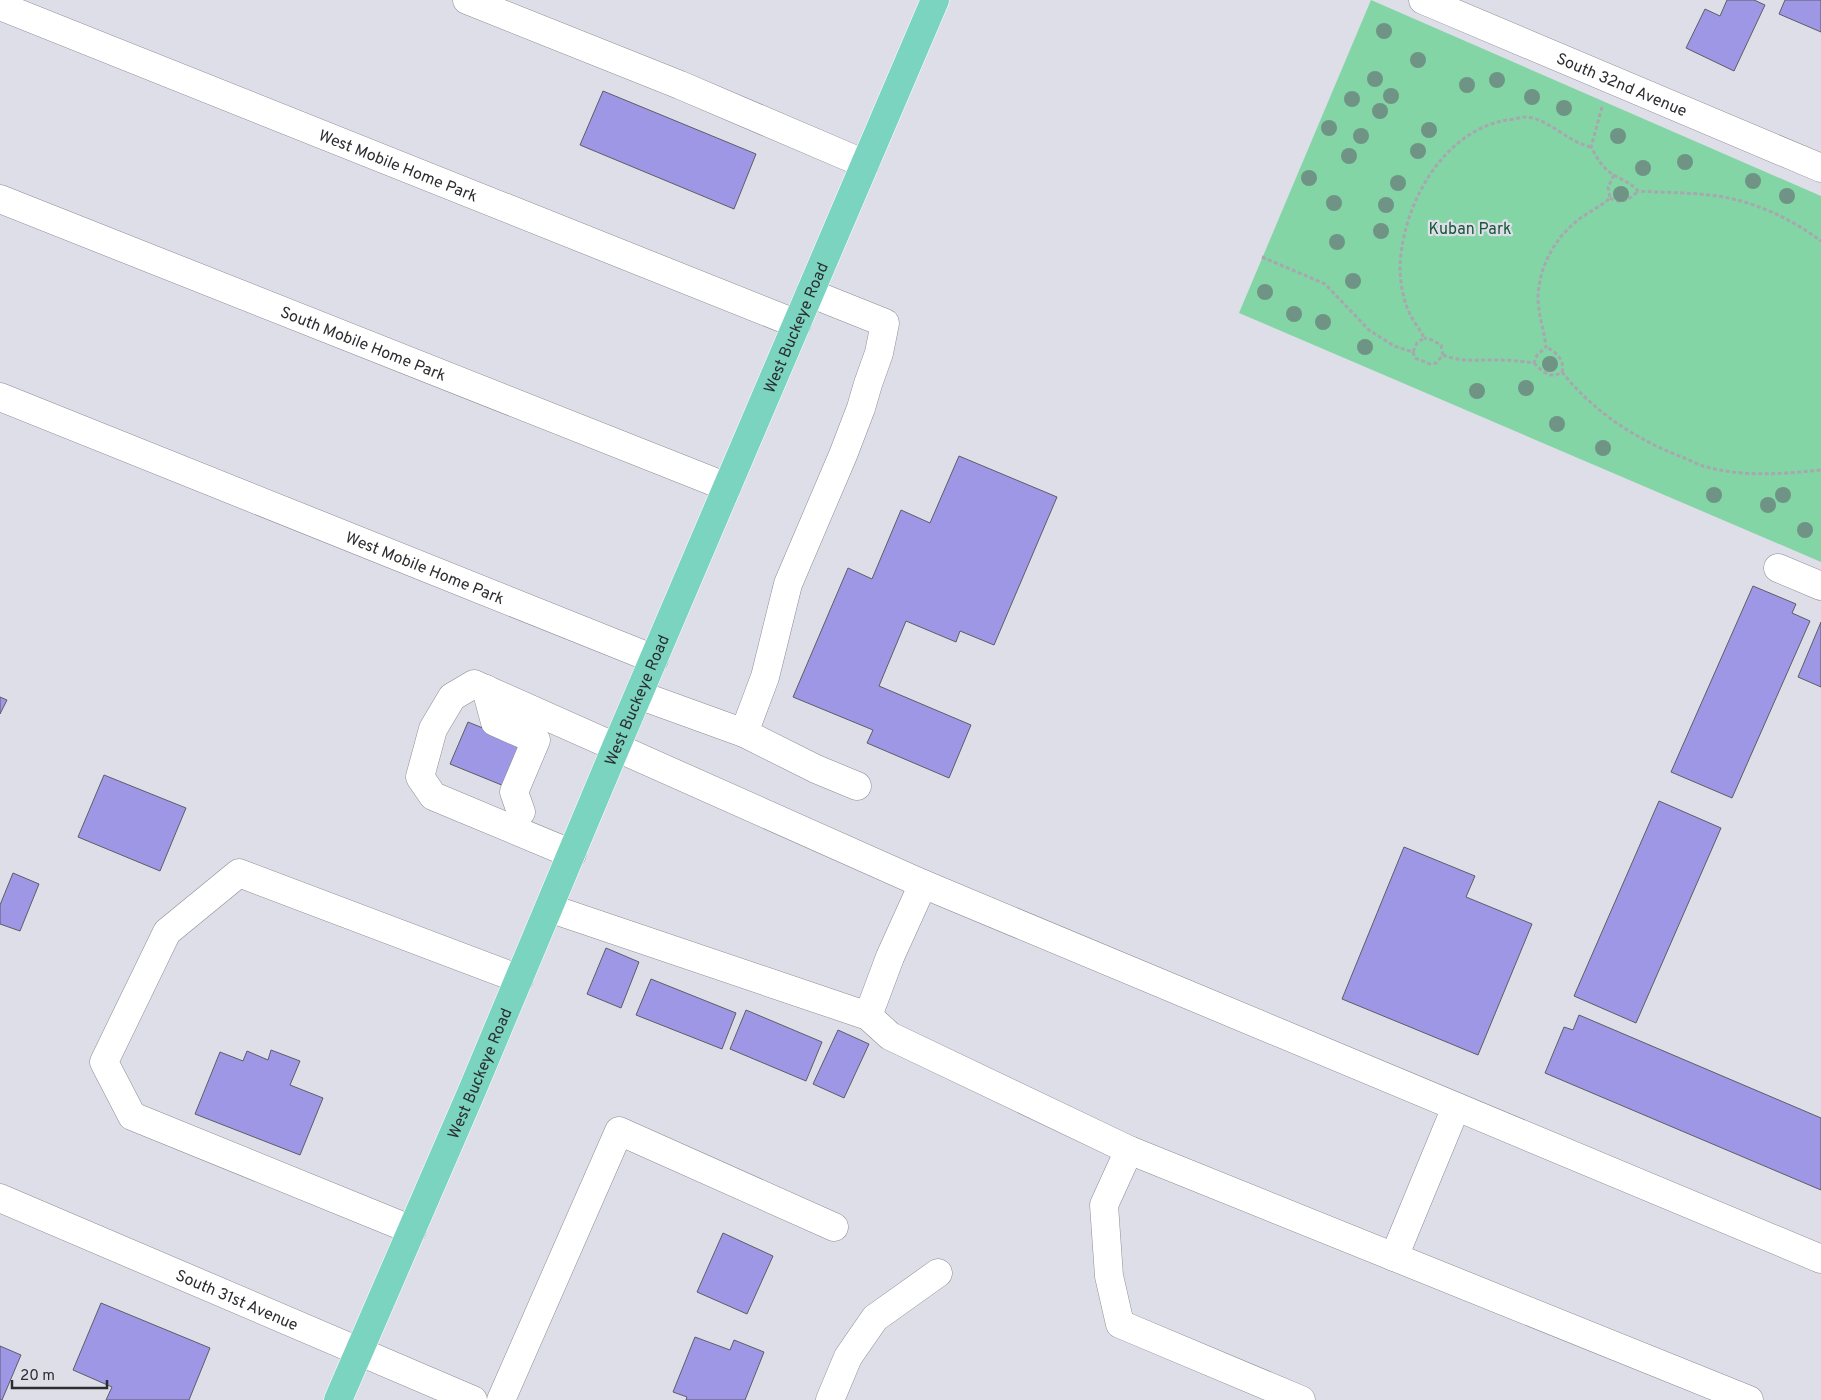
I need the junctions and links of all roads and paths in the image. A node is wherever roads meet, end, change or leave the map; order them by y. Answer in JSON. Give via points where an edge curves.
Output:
{"nodes":[{"id":1,"x":467,"y":0,"type":"edge"},
{"id":2,"x":935,"y":0,"type":"edge"},
{"id":3,"x":1423,"y":0,"type":"edge"},
{"id":4,"x":0,"y":6,"type":"edge"},
{"id":5,"x":1612,"y":79,"type":"junction"},
{"id":6,"x":1591,"y":147,"type":"junction"},
{"id":7,"x":865,"y":164,"type":"junction"},
{"id":8,"x":1821,"y":168,"type":"edge"},
{"id":9,"x":1614,"y":175,"type":"junction"},
{"id":10,"x":1638,"y":191,"type":"junction"},
{"id":11,"x":1610,"y":198,"type":"junction"},
{"id":12,"x":0,"y":199,"type":"edge"},
{"id":13,"x":1821,"y":241,"type":"edge"},
{"id":14,"x":1262,"y":257,"type":"dead end"},
{"id":15,"x":810,"y":293,"type":"junction"},
{"id":16,"x":797,"y":324,"type":"junction"},
{"id":17,"x":1424,"y":338,"type":"junction"},
{"id":18,"x":1546,"y":347,"type":"junction"},
{"id":19,"x":1413,"y":352,"type":"junction"},
{"id":20,"x":1443,"y":355,"type":"junction"},
{"id":21,"x":1534,"y":363,"type":"junction"},
{"id":22,"x":1562,"y":372,"type":"junction"},
{"id":23,"x":0,"y":397,"type":"edge"},
{"id":24,"x":1821,"y":470,"type":"edge"},
{"id":25,"x":727,"y":488,"type":"junction"},
{"id":26,"x":1778,"y":568,"type":"dead end"},
{"id":27,"x":1821,"y":586,"type":"edge"},
{"id":28,"x":654,"y":659,"type":"junction"},
{"id":29,"x":486,"y":689,"type":"junction"},
{"id":30,"x":639,"y":695,"type":"junction"},
{"id":31,"x":560,"y":722,"type":"junction"},
{"id":32,"x":744,"y":732,"type":"junction"},
{"id":33,"x":616,"y":747,"type":"junction"},
{"id":34,"x":857,"y":786,"type":"dead end"},
{"id":35,"x":517,"y":821,"type":"junction"},
{"id":36,"x":572,"y":854,"type":"junction"},
{"id":37,"x":923,"y":884,"type":"junction"},
{"id":38,"x":549,"y":908,"type":"junction"},
{"id":39,"x":519,"y":979,"type":"junction"},
{"id":40,"x":868,"y":1016,"type":"junction"},
{"id":41,"x":1456,"y":1107,"type":"junction"},
{"id":42,"x":1129,"y":1150,"type":"junction"},
{"id":43,"x":0,"y":1198,"type":"edge"},
{"id":44,"x":834,"y":1227,"type":"dead end"},
{"id":45,"x":412,"y":1230,"type":"junction"},
{"id":46,"x":1394,"y":1257,"type":"junction"},
{"id":47,"x":1821,"y":1259,"type":"edge"},
{"id":48,"x":938,"y":1273,"type":"dead end"},
{"id":49,"x":359,"y":1352,"type":"junction"},
{"id":50,"x":338,"y":1400,"type":"edge"},
{"id":51,"x":473,"y":1400,"type":"edge"},
{"id":52,"x":501,"y":1400,"type":"edge"},
{"id":53,"x":830,"y":1400,"type":"edge"},
{"id":54,"x":1301,"y":1400,"type":"edge"},
{"id":55,"x":1749,"y":1400,"type":"edge"}],
"edges":[{"from":1,"to":7,"type":"street","via":[[680,85]]},
{"from":2,"to":7,"type":"main road","name":"West Buckeye Road"},
{"from":3,"to":5,"type":"street","name":"South 32nd Avenue"},
{"from":4,"to":16,"type":"street","name":"West Mobile Home Park"},
{"from":5,"to":6,"type":"path"},
{"from":5,"to":8,"type":"street","name":"South 32nd Avenue"},
{"from":6,"to":9,"type":"path","via":[[1600,163]]},
{"from":6,"to":17,"type":"path","via":[[1580,145],[1545,123],[1526,117],[1496,122],[1474,131],[1444,157],[1431,173],[1413,208],[1405,232],[1400,268],[1405,303]]},
{"from":7,"to":15,"type":"main road","name":"West Buckeye Road"},
{"from":9,"to":10,"type":"path","via":[[1628,181]]},
{"from":9,"to":11,"type":"path","via":[[1608,187]]},
{"from":10,"to":11,"type":"path","via":[[1622,202]]},
{"from":10,"to":13,"type":"path","via":[[1725,197],[1788,219]]},
{"from":11,"to":18,"type":"path","via":[[1564,232],[1544,264],[1538,296]]},
{"from":12,"to":25,"type":"street","name":"South Mobile Home Park"},
{"from":14,"to":19,"type":"path","via":[[1325,284],[1369,330],[1394,346]]},
{"from":15,"to":16,"type":"main road","name":"West Buckeye Road"},
{"from":15,"to":32,"type":"street","via":[[885,323],[880,353],[843,455],[788,584],[764,677]]},
{"from":16,"to":25,"type":"main road","name":"West Buckeye Road"},
{"from":17,"to":19,"type":"path"},
{"from":17,"to":20,"type":"path","via":[[1440,345]]},
{"from":18,"to":21,"type":"path"},
{"from":18,"to":22,"type":"path","via":[[1560,358]]},
{"from":19,"to":20,"type":"path","via":[[1415,358],[1430,364],[1436,363]]},
{"from":20,"to":21,"type":"path","via":[[1473,362]]},
{"from":21,"to":22,"type":"path","via":[[1552,375]]},
{"from":22,"to":24,"type":"path","via":[[1586,398],[1629,432],[1706,467],[1751,473]]},
{"from":23,"to":28,"type":"street","name":"West Mobile Home Park"},
{"from":25,"to":28,"type":"main road","name":"West Buckeye Road"},
{"from":26,"to":27,"type":"street"},
{"from":28,"to":30,"type":"main road","name":"West Buckeye Road"},
{"from":29,"to":31,"type":"street"},
{"from":29,"to":35,"type":"street","via":[[495,722],[536,740],[514,792]]},
{"from":29,"to":35,"type":"street","via":[[474,684],[452,696],[433,729],[420,777],[433,796]]},
{"from":30,"to":32,"type":"street"},
{"from":30,"to":33,"type":"main road","name":"West Buckeye Road"},
{"from":31,"to":33,"type":"street"},
{"from":31,"to":35,"type":"street"},
{"from":32,"to":34,"type":"street"},
{"from":33,"to":36,"type":"main road","name":"West Buckeye Road"},
{"from":33,"to":37,"type":"street"},
{"from":35,"to":36,"type":"street"},
{"from":36,"to":38,"type":"main road","name":"West Buckeye Road"},
{"from":37,"to":40,"type":"street"},
{"from":37,"to":41,"type":"street"},
{"from":38,"to":39,"type":"main road","name":"West Buckeye Road"},
{"from":38,"to":40,"type":"street"},
{"from":39,"to":45,"type":"main road","name":"West Buckeye Road"},
{"from":39,"to":45,"type":"street","via":[[239,873],[167,932],[104,1062],[132,1116]]},
{"from":40,"to":42,"type":"street","via":[[890,1036]]},
{"from":41,"to":46,"type":"street"},
{"from":41,"to":47,"type":"street"},
{"from":42,"to":46,"type":"street"},
{"from":42,"to":54,"type":"street","via":[[1104,1204],[1109,1276],[1120,1324]]},
{"from":43,"to":49,"type":"street","name":"South 31st Avenue"},
{"from":44,"to":52,"type":"street","via":[[619,1131]]},
{"from":45,"to":49,"type":"main road","name":"West Buckeye Road"},
{"from":46,"to":55,"type":"street"},
{"from":48,"to":53,"type":"street","via":[[875,1318],[848,1357]]},
{"from":49,"to":50,"type":"main road","name":"West Buckeye Road"},
{"from":49,"to":51,"type":"street","name":"South 31st Avenue"}]}
